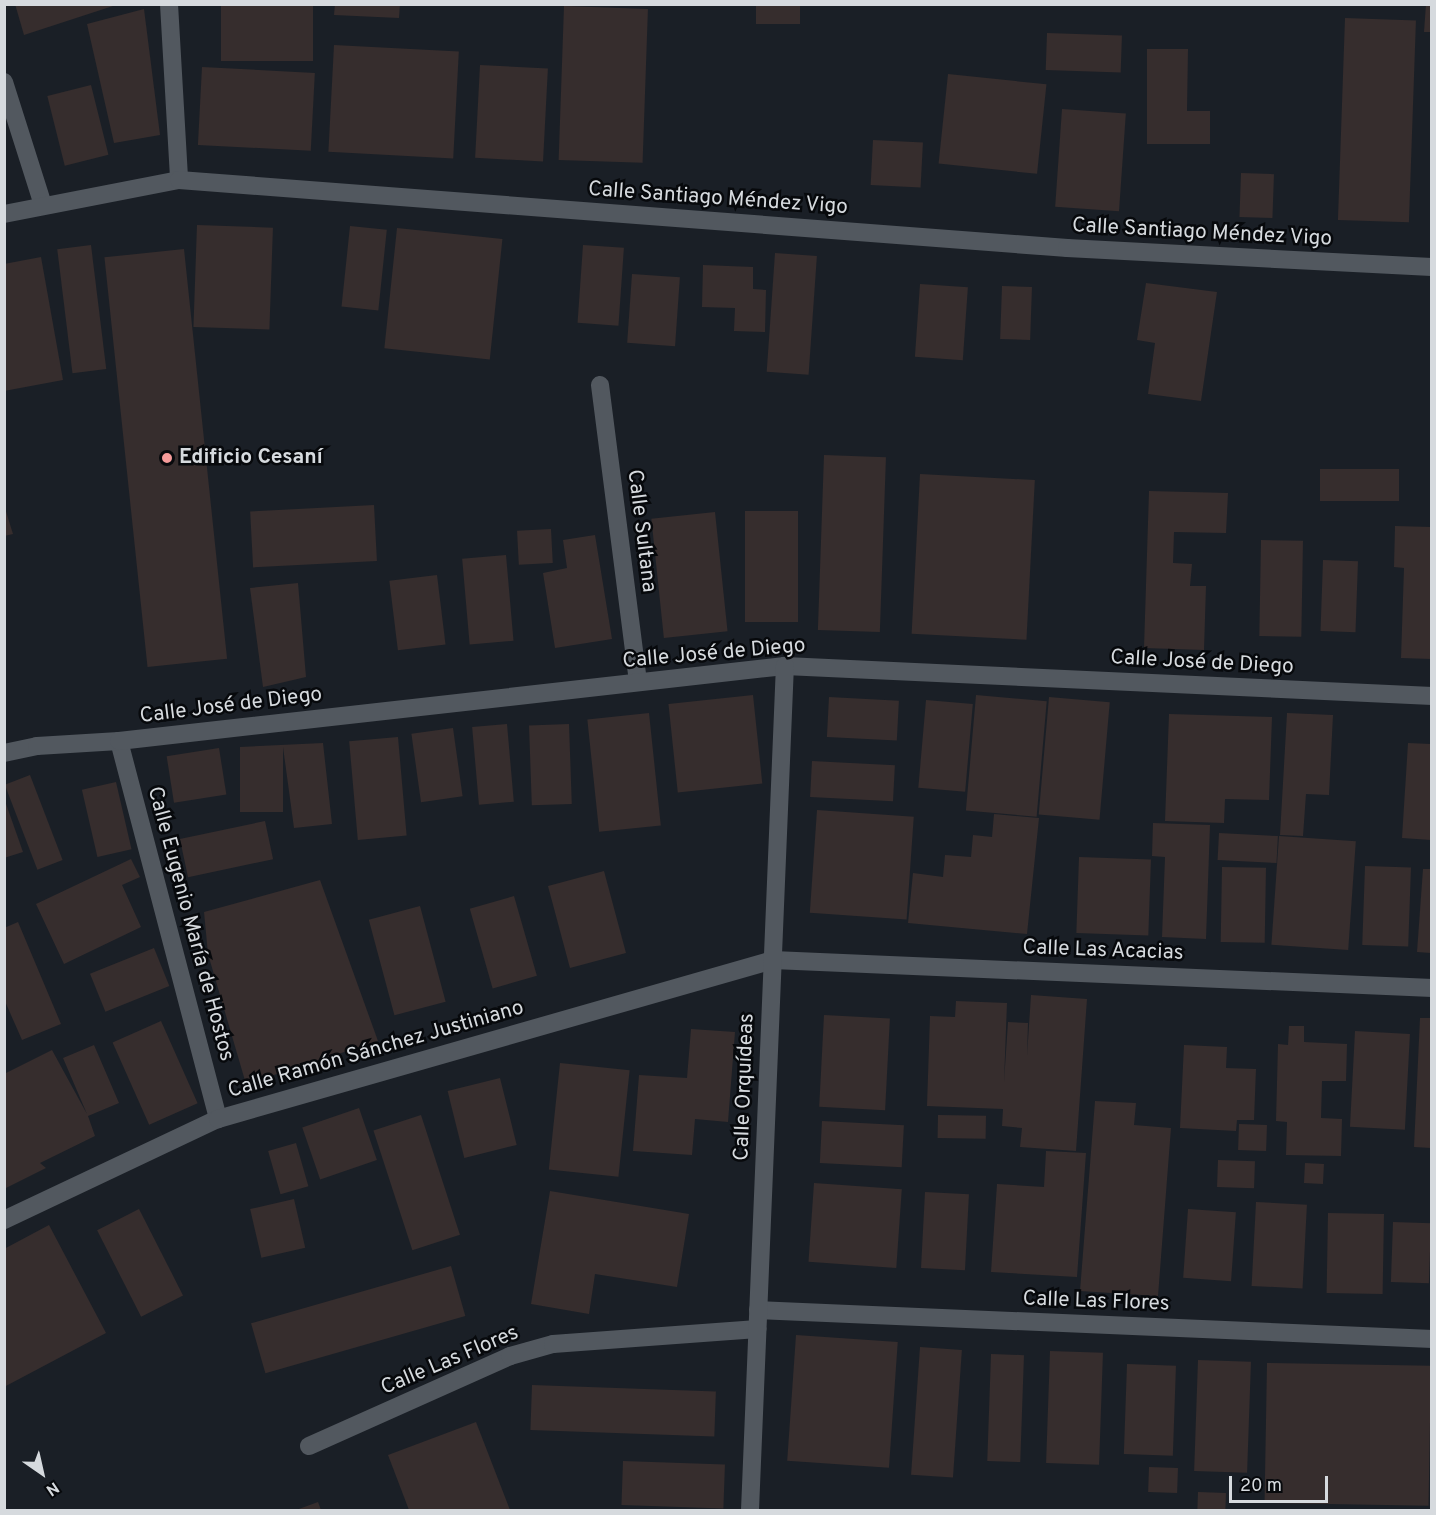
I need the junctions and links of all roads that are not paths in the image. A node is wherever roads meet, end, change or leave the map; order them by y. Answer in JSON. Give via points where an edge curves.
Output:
{"nodes":[{"id":1,"x":169,"y":4,"type":"edge"},
{"id":2,"x":4,"y":82,"type":"edge"},
{"id":3,"x":178,"y":180,"type":"junction"},
{"id":4,"x":43,"y":205,"type":"junction"},
{"id":5,"x":4,"y":214,"type":"edge"},
{"id":6,"x":1431,"y":267,"type":"edge"},
{"id":7,"x":600,"y":385,"type":"dead end"},
{"id":8,"x":785,"y":666,"type":"junction"},
{"id":9,"x":638,"y":682,"type":"junction"},
{"id":10,"x":1431,"y":696,"type":"edge"},
{"id":11,"x":119,"y":741,"type":"junction"},
{"id":12,"x":4,"y":753,"type":"edge"},
{"id":13,"x":773,"y":960,"type":"junction"},
{"id":14,"x":1431,"y":988,"type":"edge"},
{"id":15,"x":218,"y":1119,"type":"junction"},
{"id":16,"x":4,"y":1220,"type":"edge"},
{"id":17,"x":758,"y":1310,"type":"junction"},
{"id":18,"x":758,"y":1329,"type":"junction"},
{"id":19,"x":1431,"y":1339,"type":"edge"},
{"id":20,"x":309,"y":1446,"type":"dead end"},
{"id":21,"x":750,"y":1510,"type":"edge"}],
"edges":[{"from":1,"to":3,"type":"street"},
{"from":2,"to":4,"type":"street"},
{"from":3,"to":4,"type":"street","name":"Calle Santiago Méndez Vigo"},
{"from":3,"to":6,"type":"street","name":"Calle Santiago Méndez Vigo","via":[[1067,248]]},
{"from":4,"to":5,"type":"street","name":"Calle Santiago Méndez Vigo"},
{"from":7,"to":9,"type":"street","name":"Calle Sultana"},
{"from":8,"to":9,"type":"street","name":"Calle José de Diego"},
{"from":8,"to":10,"type":"street","name":"Calle José de Diego"},
{"from":8,"to":13,"type":"street","name":"Calle Orquídeas"},
{"from":9,"to":11,"type":"street","name":"Calle José de Diego"},
{"from":11,"to":12,"type":"street","name":"Calle José de Diego","via":[[37,746]]},
{"from":11,"to":15,"type":"street","name":"Calle Eugenio María de Hostos"},
{"from":13,"to":14,"type":"street","name":"Calle Las Acacias"},
{"from":13,"to":15,"type":"street","name":"Calle Ramón Sánchez Justiniano"},
{"from":13,"to":17,"type":"street","name":"Calle Orquídeas"},
{"from":15,"to":16,"type":"street","name":"Calle Ramón Sánchez Justiniano"},
{"from":17,"to":18,"type":"street","name":"Calle Orquídeas"},
{"from":17,"to":19,"type":"street","name":"Calle Las Flores"},
{"from":18,"to":20,"type":"street","name":"Calle Las Flores","via":[[553,1344],[510,1356]]},
{"from":18,"to":21,"type":"street","name":"Calle Orquídeas"}]}
